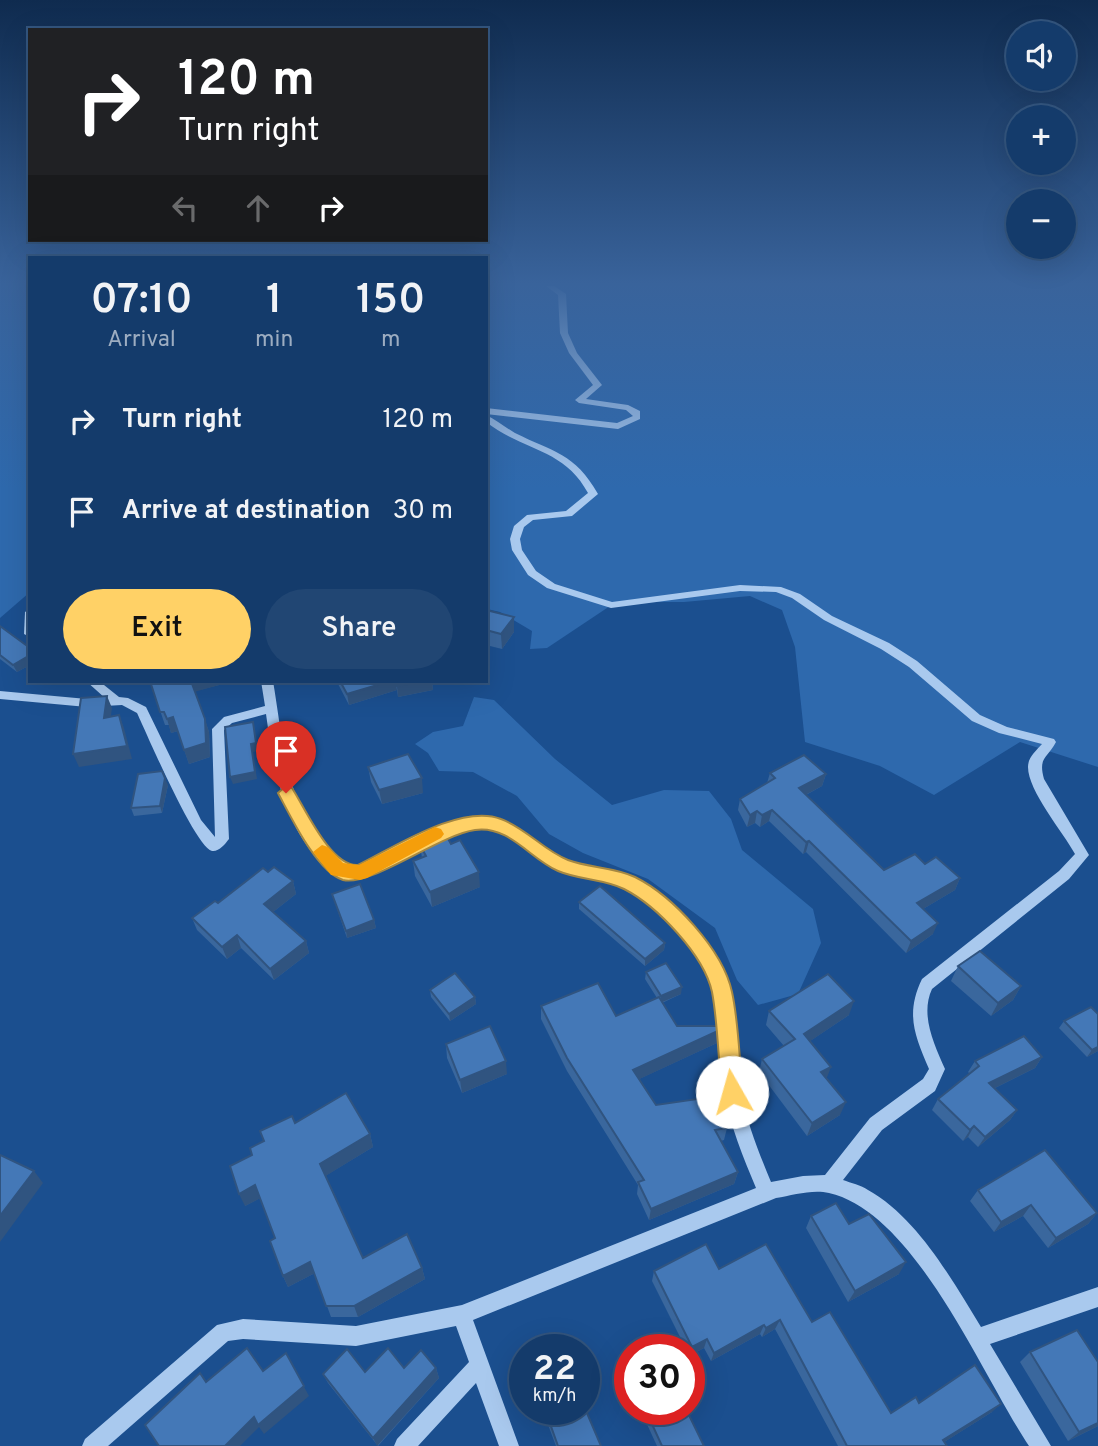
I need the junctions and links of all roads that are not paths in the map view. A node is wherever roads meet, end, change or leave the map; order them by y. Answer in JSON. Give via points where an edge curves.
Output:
{"nodes":[{"id":1,"x":573,"y":353,"type":"edge"},
{"id":2,"x":488,"y":411,"type":"edge"},
{"id":3,"x":488,"y":419,"type":"edge"},
{"id":4,"x":94,"y":683,"type":"edge"},
{"id":5,"x":267,"y":683,"type":"edge"},
{"id":6,"x":0,"y":695,"type":"edge"},
{"id":7,"x":116,"y":701,"type":"junction"},
{"id":8,"x":271,"y":709,"type":"junction"},
{"id":9,"x":829,"y":1184,"type":"junction"},
{"id":10,"x":767,"y":1193,"type":"junction"},
{"id":11,"x":1098,"y":1297,"type":"edge"},
{"id":12,"x":462,"y":1315,"type":"junction"},
{"id":13,"x":978,"y":1338,"type":"junction"},
{"id":14,"x":479,"y":1366,"type":"junction"},
{"id":15,"x":92,"y":1446,"type":"edge"},
{"id":16,"x":404,"y":1446,"type":"edge"},
{"id":17,"x":509,"y":1446,"type":"edge"},
{"id":18,"x":1040,"y":1446,"type":"edge"}],
"edges":[{"from":1,"to":2,"type":"street","via":[[598,385],[579,400],[628,408],[637,417],[618,426]]},
{"from":3,"to":9,"type":"street","via":[[552,450],[589,483],[593,494],[569,513],[530,517],[519,526],[517,550],[532,573],[551,586],[611,605],[740,588],[777,589],[904,657],[976,718],[1050,742],[1035,760],[1035,773],[1043,794],[1082,855],[1064,875],[927,984],[920,994],[919,1016],[937,1069],[929,1085],[876,1124]]},
{"from":4,"to":7,"type":"street"},
{"from":5,"to":8,"type":"street"},
{"from":6,"to":7,"type":"street"},
{"from":7,"to":8,"type":"street","via":[[142,710],[196,823],[214,846],[222,839],[218,729],[229,720]]},
{"from":8,"to":10,"type":"street","via":[[286,793],[307,832],[338,870],[360,873],[445,830],[495,823],[565,866],[627,882],[656,899],[694,940],[722,990],[741,1131]]},
{"from":9,"to":10,"type":"street"},
{"from":9,"to":13,"type":"street","via":[[849,1190],[883,1211],[904,1231]]},
{"from":10,"to":12,"type":"street"},
{"from":11,"to":13,"type":"street"},
{"from":12,"to":14,"type":"street"},
{"from":12,"to":15,"type":"street","via":[[356,1336],[243,1329],[224,1332]]},
{"from":13,"to":18,"type":"street"},
{"from":14,"to":16,"type":"street"},
{"from":14,"to":17,"type":"street"}]}
